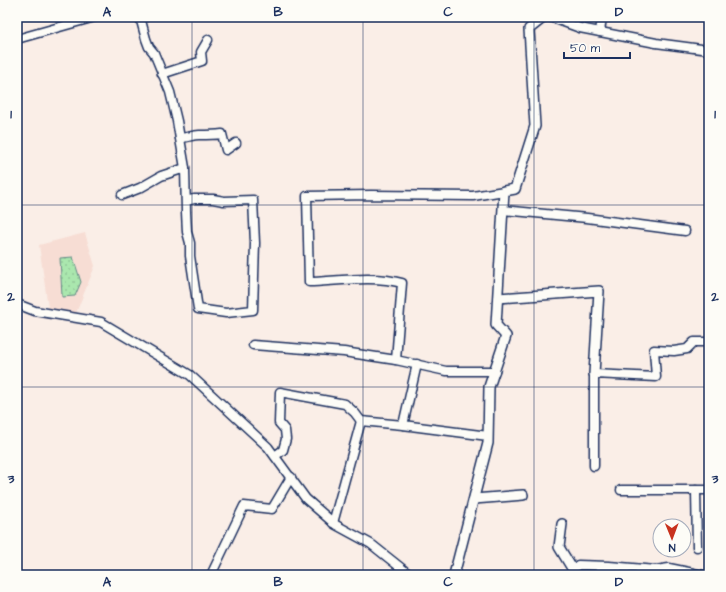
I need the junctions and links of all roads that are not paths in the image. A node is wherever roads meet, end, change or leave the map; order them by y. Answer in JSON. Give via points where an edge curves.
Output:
{"nodes":[{"id":1,"x":95,"y":17,"type":"edge"},
{"id":2,"x":140,"y":17,"type":"edge"},
{"id":3,"x":544,"y":17,"type":"edge"},
{"id":4,"x":550,"y":17,"type":"edge"},
{"id":5,"x":602,"y":17,"type":"edge"},
{"id":6,"x":600,"y":32,"type":"junction"},
{"id":7,"x":17,"y":39,"type":"edge"},
{"id":8,"x":208,"y":40,"type":"dead end"},
{"id":9,"x":709,"y":50,"type":"edge"},
{"id":10,"x":162,"y":74,"type":"junction"},
{"id":11,"x":180,"y":138,"type":"junction"},
{"id":12,"x":236,"y":143,"type":"dead end"},
{"id":13,"x":185,"y":168,"type":"junction"},
{"id":14,"x":504,"y":191,"type":"junction"},
{"id":15,"x":122,"y":195,"type":"dead end"},
{"id":16,"x":186,"y":201,"type":"junction"},
{"id":17,"x":502,"y":210,"type":"junction"},
{"id":18,"x":685,"y":231,"type":"dead end"},
{"id":19,"x":498,"y":298,"type":"junction"},
{"id":20,"x":17,"y":304,"type":"edge"},
{"id":21,"x":709,"y":342,"type":"edge"},
{"id":22,"x":253,"y":345,"type":"dead end"},
{"id":23,"x":396,"y":360,"type":"junction"},
{"id":24,"x":417,"y":364,"type":"junction"},
{"id":25,"x":495,"y":371,"type":"junction"},
{"id":26,"x":594,"y":374,"type":"junction"},
{"id":27,"x":361,"y":421,"type":"junction"},
{"id":28,"x":403,"y":425,"type":"junction"},
{"id":29,"x":488,"y":436,"type":"junction"},
{"id":30,"x":275,"y":456,"type":"junction"},
{"id":31,"x":594,"y":466,"type":"dead end"},
{"id":32,"x":291,"y":477,"type":"junction"},
{"id":33,"x":621,"y":490,"type":"dead end"},
{"id":34,"x":696,"y":490,"type":"junction"},
{"id":35,"x":709,"y":490,"type":"edge"},
{"id":36,"x":523,"y":495,"type":"dead end"},
{"id":37,"x":474,"y":500,"type":"junction"},
{"id":38,"x":333,"y":523,"type":"junction"},
{"id":39,"x":562,"y":524,"type":"dead end"},
{"id":40,"x":697,"y":547,"type":"dead end"},
{"id":41,"x":573,"y":573,"type":"edge"},
{"id":42,"x":211,"y":575,"type":"edge"},
{"id":43,"x":410,"y":575,"type":"edge"},
{"id":44,"x":454,"y":575,"type":"edge"},
{"id":45,"x":703,"y":575,"type":"edge"}],
"edges":[{"from":1,"to":7,"type":"street"},
{"from":2,"to":10,"type":"street","via":[[149,47]]},
{"from":3,"to":14,"type":"street","via":[[529,29],[535,126],[515,189]]},
{"from":4,"to":6,"type":"street"},
{"from":5,"to":6,"type":"street"},
{"from":6,"to":9,"type":"street"},
{"from":8,"to":10,"type":"street","via":[[201,52],[202,61]]},
{"from":10,"to":11,"type":"street","via":[[170,92]]},
{"from":11,"to":12,"type":"street","via":[[222,134],[226,150]]},
{"from":11,"to":13,"type":"street"},
{"from":13,"to":15,"type":"street","via":[[161,176]]},
{"from":13,"to":16,"type":"street"},
{"from":14,"to":17,"type":"street"},
{"from":14,"to":23,"type":"street","via":[[473,196],[307,196],[309,282],[375,279],[402,283]]},
{"from":16,"to":16,"type":"street","via":[[187,232],[198,309],[226,313],[252,310],[255,243],[253,200]]},
{"from":17,"to":18,"type":"street"},
{"from":17,"to":19,"type":"street"},
{"from":19,"to":25,"type":"street","via":[[496,325],[506,336]]},
{"from":19,"to":26,"type":"street","via":[[599,291]]},
{"from":20,"to":30,"type":"street","via":[[35,311],[101,322],[136,342],[190,375]]},
{"from":21,"to":26,"type":"street","via":[[694,342],[687,349],[674,351],[654,350],[656,377]]},
{"from":22,"to":23,"type":"street","via":[[344,352]]},
{"from":23,"to":24,"type":"street"},
{"from":24,"to":25,"type":"street","via":[[446,371]]},
{"from":24,"to":28,"type":"street"},
{"from":25,"to":29,"type":"street","via":[[489,387]]},
{"from":26,"to":31,"type":"street"},
{"from":27,"to":28,"type":"street"},
{"from":27,"to":30,"type":"street","via":[[345,404],[280,392],[279,423],[286,430],[286,439],[283,450]]},
{"from":27,"to":38,"type":"street"},
{"from":28,"to":29,"type":"street"},
{"from":29,"to":37,"type":"street"},
{"from":30,"to":32,"type":"street"},
{"from":32,"to":38,"type":"street","via":[[306,499]]},
{"from":32,"to":42,"type":"street","via":[[272,509],[244,506]]},
{"from":33,"to":34,"type":"street"},
{"from":34,"to":35,"type":"street"},
{"from":34,"to":40,"type":"street"},
{"from":36,"to":37,"type":"street"},
{"from":37,"to":44,"type":"street"},
{"from":38,"to":43,"type":"street","via":[[371,544]]},
{"from":39,"to":41,"type":"street","via":[[559,547]]},
{"from":41,"to":45,"type":"street","via":[[578,564],[656,570],[669,568]]}]}
